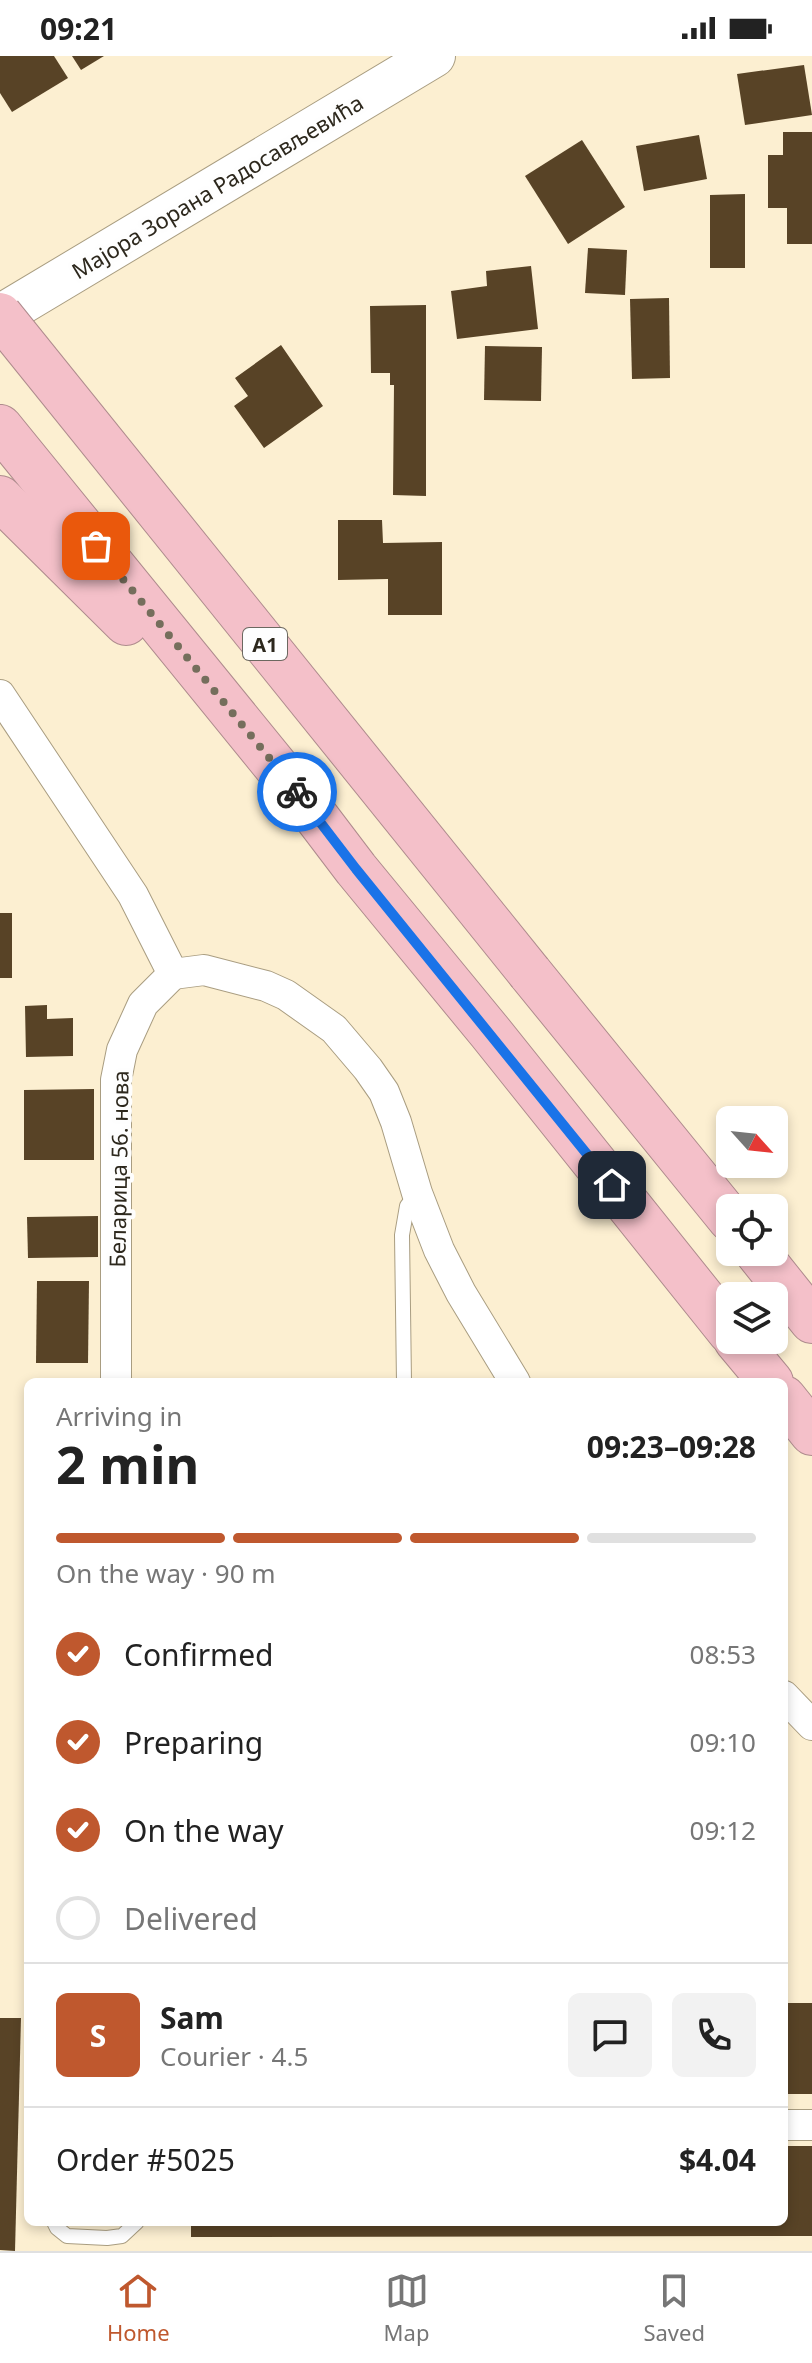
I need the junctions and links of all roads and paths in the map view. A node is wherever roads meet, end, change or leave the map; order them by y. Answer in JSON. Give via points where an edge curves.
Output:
{"nodes":[{"id":1,"x":434,"y":56,"type":"edge"},
{"id":2,"x":0,"y":316,"type":"edge"},
{"id":3,"x":0,"y":427,"type":"edge"},
{"id":4,"x":0,"y":498,"type":"edge"},
{"id":5,"x":0,"y":695,"type":"edge"},
{"id":6,"x":309,"y":807,"type":"junction"},
{"id":7,"x":173,"y":974,"type":"junction"},
{"id":8,"x":417,"y":1193,"type":"junction"},
{"id":9,"x":716,"y":1202,"type":"edge"},
{"id":10,"x":768,"y":1266,"type":"edge"},
{"id":11,"x":716,"y":1314,"type":"edge"},
{"id":12,"x":812,"y":1321,"type":"edge"},
{"id":13,"x":748,"y":1354,"type":"edge"},
{"id":14,"x":116,"y":1378,"type":"edge"},
{"id":15,"x":404,"y":1378,"type":"edge"},
{"id":16,"x":513,"y":1378,"type":"edge"},
{"id":17,"x":768,"y":1378,"type":"edge"},
{"id":18,"x":788,"y":1403,"type":"edge"},
{"id":19,"x":812,"y":1433,"type":"edge"},
{"id":20,"x":788,"y":1700,"type":"edge"},
{"id":21,"x":812,"y":1725,"type":"edge"},
{"id":22,"x":788,"y":2125,"type":"edge"},
{"id":23,"x":812,"y":2125,"type":"edge"},
{"id":24,"x":56,"y":2226,"type":"edge"},
{"id":25,"x":133,"y":2226,"type":"edge"}],
"edges":[{"from":1,"to":2,"type":"main road","name":"Мајора Зорана Радосављевића"},
{"from":2,"to":9,"type":"highway","number":"A1","bridge":true},
{"from":3,"to":6,"type":"highway"},
{"from":4,"to":6,"type":"highway"},
{"from":5,"to":7,"type":"street","via":[[133,895]]},
{"from":6,"to":11,"type":"highway"},
{"from":7,"to":8,"type":"street","via":[[204,970],[266,986],[334,1029],[384,1092]]},
{"from":7,"to":14,"type":"street","name":"Беларица 56. нова","via":[[143,1004],[122,1050],[116,1080]]},
{"from":8,"to":15,"type":"lane","via":[[407,1206],[402,1235]]},
{"from":8,"to":16,"type":"street","via":[[439,1250]]},
{"from":10,"to":12,"type":"highway"},
{"from":13,"to":17,"type":"highway"},
{"from":18,"to":19,"type":"highway"},
{"from":20,"to":21,"type":"street"},
{"from":22,"to":23,"type":"street"},
{"from":24,"to":25,"type":"lane","via":[[67,2236],[107,2238],[122,2236]]}]}
